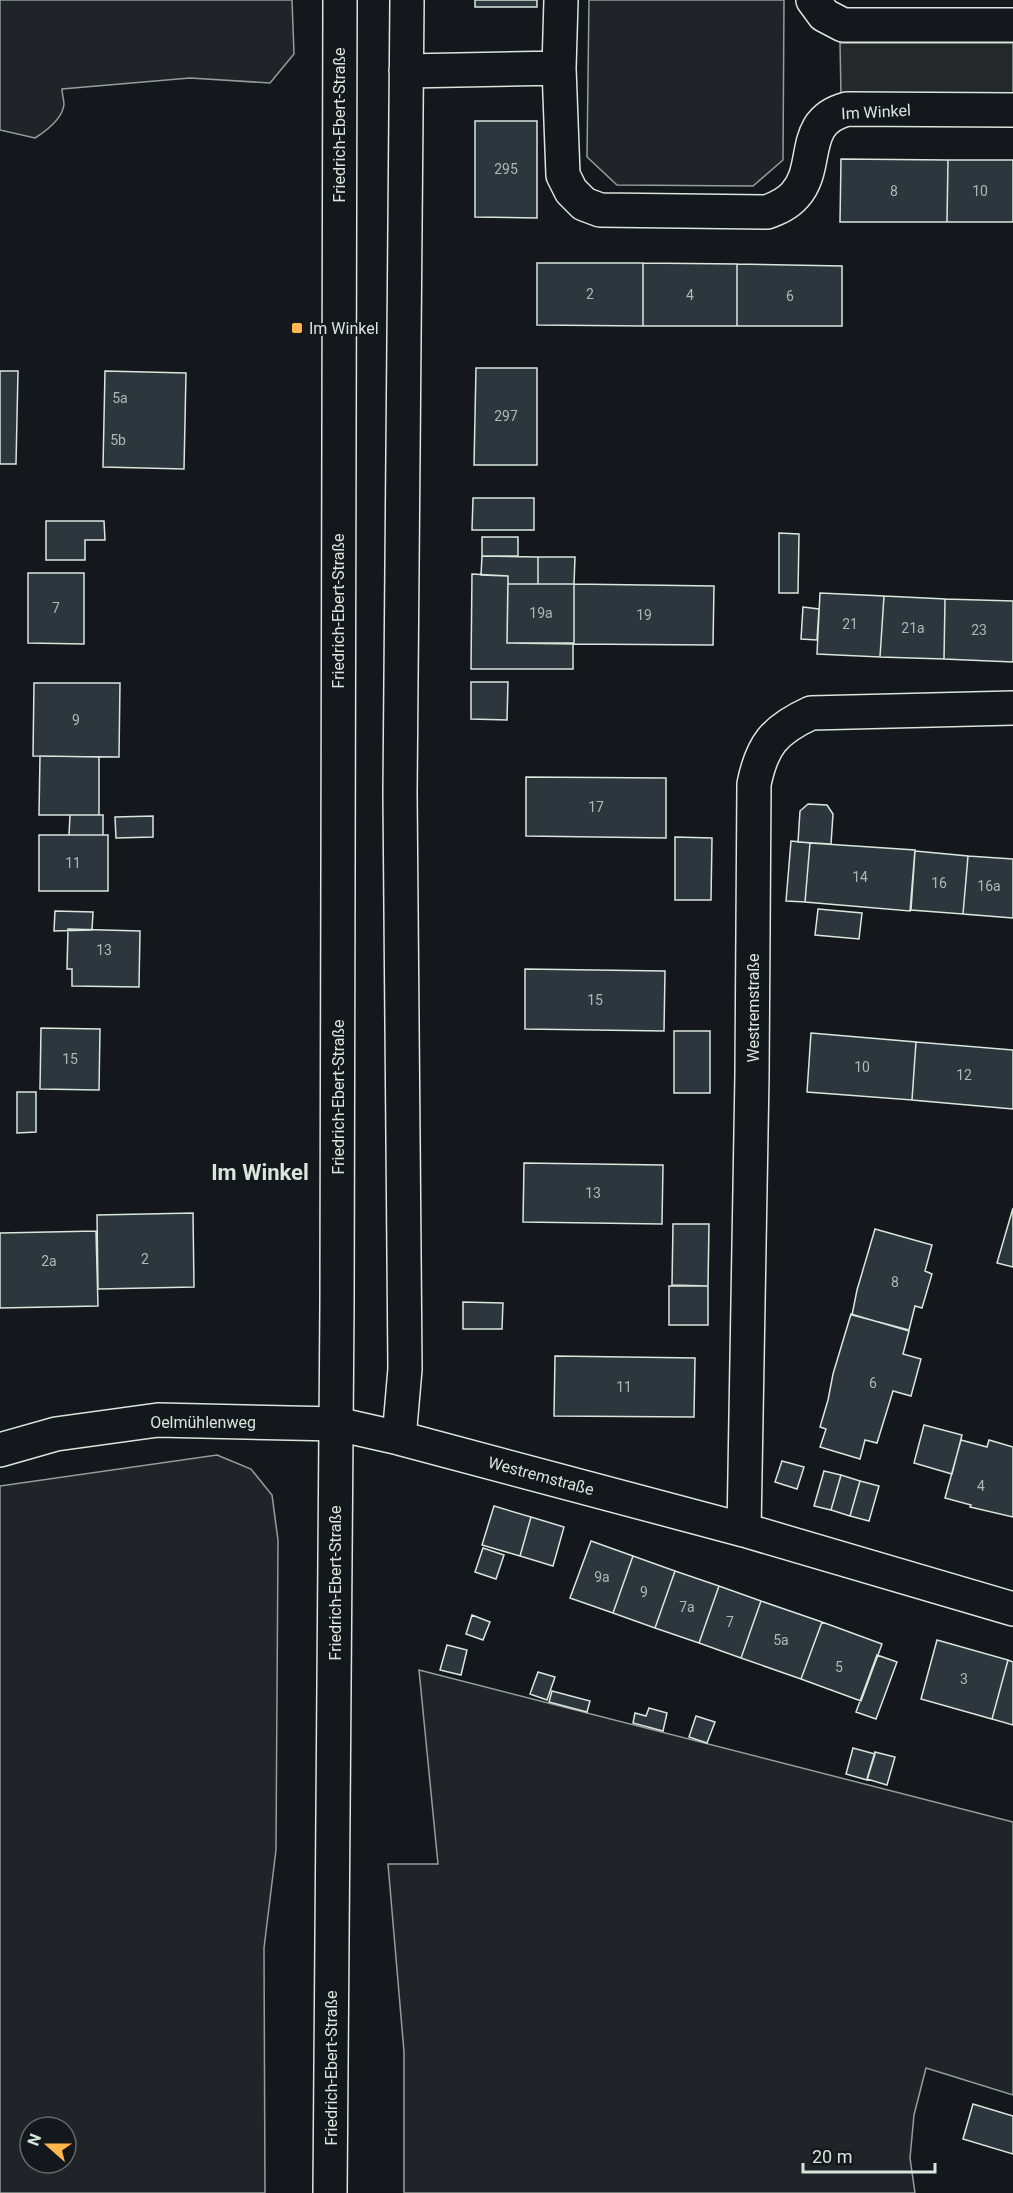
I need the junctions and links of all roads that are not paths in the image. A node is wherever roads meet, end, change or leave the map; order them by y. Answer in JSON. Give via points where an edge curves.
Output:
{"nodes":[{"id":1,"x":340,"y":0,"type":"edge"},
{"id":2,"x":407,"y":0,"type":"edge"},
{"id":3,"x":561,"y":0,"type":"edge"},
{"id":4,"x":813,"y":0,"type":"edge"},
{"id":5,"x":1013,"y":24,"type":"edge"},
{"id":6,"x":559,"y":68,"type":"junction"},
{"id":7,"x":406,"y":71,"type":"junction"},
{"id":8,"x":1013,"y":110,"type":"edge"},
{"id":9,"x":1013,"y":708,"type":"edge"},
{"id":10,"x":337,"y":1424,"type":"junction"},
{"id":11,"x":399,"y":1438,"type":"junction"},
{"id":12,"x":0,"y":1450,"type":"edge"},
{"id":13,"x":744,"y":1530,"type":"junction"},
{"id":14,"x":1013,"y":1609,"type":"edge"},
{"id":15,"x":330,"y":2193,"type":"edge"}],
"edges":[{"from":1,"to":10,"type":"street","name":"Friedrich-Ebert-Straße"},
{"from":2,"to":7,"type":"street"},
{"from":3,"to":6,"type":"street","name":"Im Winkel"},
{"from":4,"to":5,"type":"street","via":[[824,15],[843,25]]},
{"from":6,"to":7,"type":"street"},
{"from":6,"to":8,"type":"street","name":"Im Winkel","via":[[563,176],[584,204],[600,210],[767,212],[783,206],[796,194],[816,130],[835,112]]},
{"from":7,"to":11,"type":"street","via":[[400,793],[405,1369]]},
{"from":9,"to":13,"type":"street","name":"Westremstraße","via":[[811,713],[790,723],[771,740],[759,762],[754,784]]},
{"from":10,"to":11,"type":"street","name":"Westremstraße"},
{"from":10,"to":12,"type":"street","name":"Oelmühlenweg","via":[[158,1420],[56,1434]]},
{"from":10,"to":15,"type":"street","name":"Friedrich-Ebert-Straße"},
{"from":11,"to":13,"type":"street","name":"Westremstraße"},
{"from":13,"to":14,"type":"street","name":"Westremstraße"}]}
